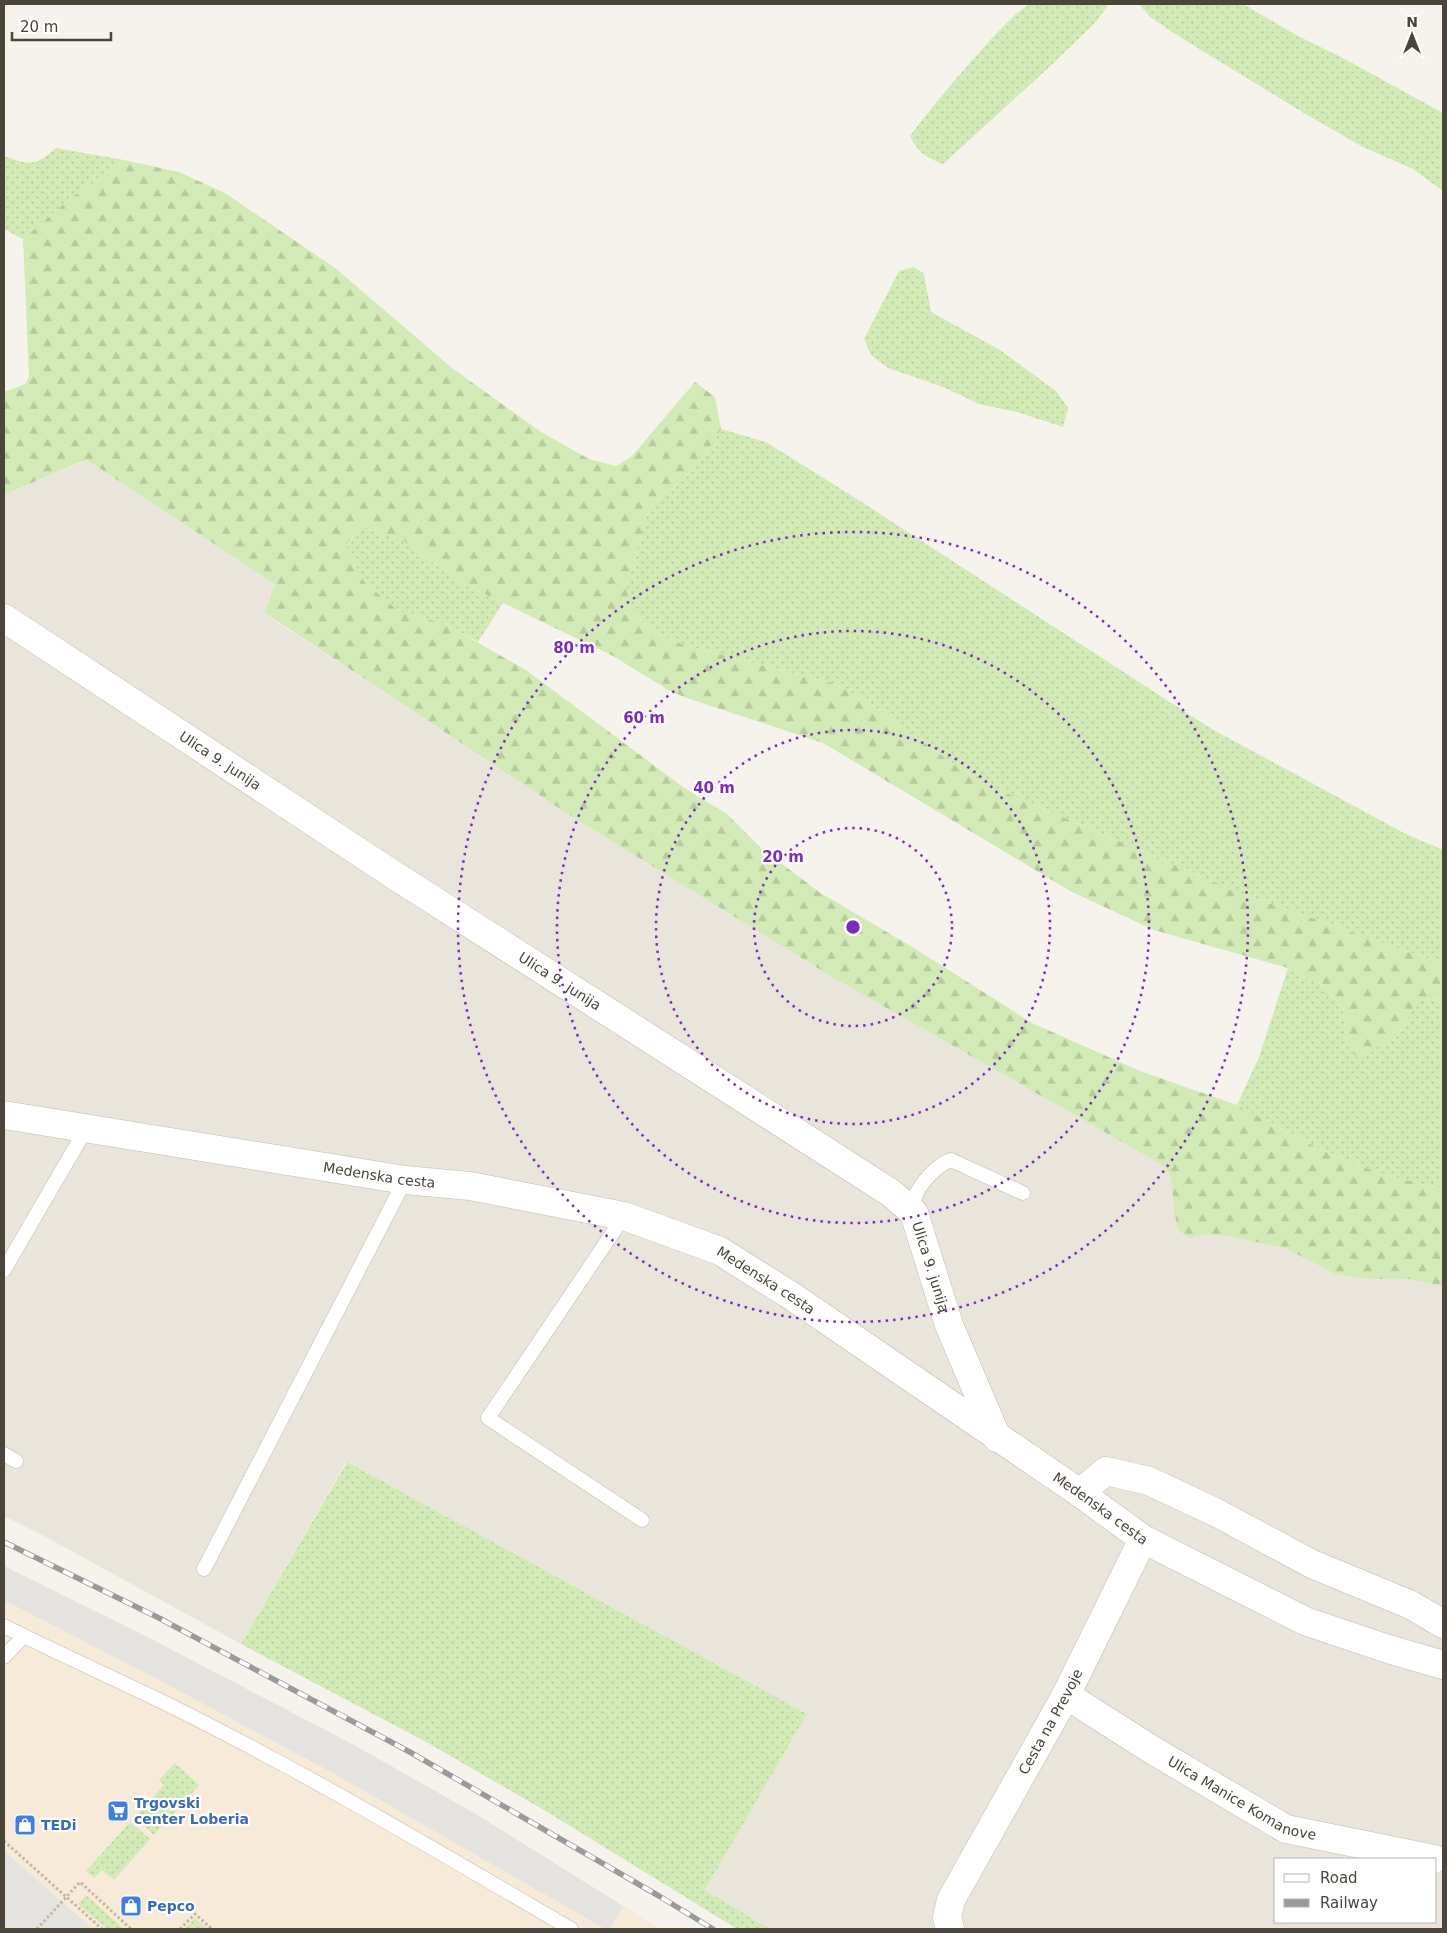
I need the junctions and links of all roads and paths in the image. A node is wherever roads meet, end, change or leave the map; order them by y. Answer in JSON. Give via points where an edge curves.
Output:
{"nodes":[{"id":1,"x":4,"y":618,"type":"edge"},
{"id":2,"x":4,"y":1115,"type":"edge"},
{"id":3,"x":86,"y":1129,"type":"junction"},
{"id":4,"x":405,"y":1180,"type":"junction"},
{"id":5,"x":1023,"y":1193,"type":"dead end"},
{"id":6,"x":914,"y":1213,"type":"junction"},
{"id":7,"x":624,"y":1216,"type":"junction"},
{"id":8,"x":4,"y":1270,"type":"edge"},
{"id":9,"x":997,"y":1438,"type":"junction"},
{"id":10,"x":1080,"y":1493,"type":"junction"},
{"id":11,"x":642,"y":1520,"type":"dead end"},
{"id":12,"x":1143,"y":1539,"type":"junction"},
{"id":13,"x":204,"y":1569,"type":"dead end"},
{"id":14,"x":1443,"y":1624,"type":"edge"},
{"id":15,"x":4,"y":1626,"type":"edge"},
{"id":16,"x":24,"y":1636,"type":"junction"},
{"id":17,"x":4,"y":1658,"type":"edge"},
{"id":18,"x":1443,"y":1665,"type":"edge"},
{"id":19,"x":1066,"y":1695,"type":"junction"},
{"id":20,"x":4,"y":1841,"type":"edge"},
{"id":21,"x":1425,"y":1858,"type":"edge"},
{"id":22,"x":66,"y":1897,"type":"junction"},
{"id":23,"x":37,"y":1929,"type":"edge"},
{"id":24,"x":102,"y":1929,"type":"edge"},
{"id":25,"x":131,"y":1929,"type":"edge"},
{"id":26,"x":180,"y":1929,"type":"edge"},
{"id":27,"x":212,"y":1929,"type":"edge"},
{"id":28,"x":571,"y":1929,"type":"edge"},
{"id":29,"x":950,"y":1929,"type":"edge"}],
"edges":[{"from":1,"to":6,"type":"street","name":"Ulica 9. junija","via":[[386,869],[891,1193]]},
{"from":2,"to":3,"type":"street","name":"Medenska cesta"},
{"from":3,"to":4,"type":"street","name":"Medenska cesta"},
{"from":3,"to":8,"type":"lane"},
{"from":4,"to":7,"type":"street","name":"Medenska cesta","via":[[470,1186]]},
{"from":4,"to":13,"type":"lane"},
{"from":5,"to":6,"type":"lane","via":[[951,1160],[941,1163],[930,1174],[915,1196]]},
{"from":6,"to":9,"type":"street","name":"Ulica 9. junija","via":[[949,1326]]},
{"from":7,"to":9,"type":"street","name":"Medenska cesta","via":[[720,1251],[793,1297]]},
{"from":7,"to":11,"type":"lane","via":[[488,1418]]},
{"from":9,"to":10,"type":"street","name":"Medenska cesta"},
{"from":10,"to":12,"type":"street","name":"Medenska cesta"},
{"from":10,"to":14,"type":"street","via":[[1106,1471],[1149,1481],[1312,1564],[1411,1605]]},
{"from":12,"to":18,"type":"street","name":"Medenska cesta","via":[[1305,1621]]},
{"from":12,"to":19,"type":"street","name":"Cesta na Prevoje"},
{"from":15,"to":16,"type":"lane"},
{"from":16,"to":17,"type":"lane"},
{"from":16,"to":28,"type":"lane","via":[[291,1769]]},
{"from":19,"to":21,"type":"street","name":"Ulica Manice Komanove","via":[[1286,1829]]},
{"from":19,"to":29,"type":"street","name":"Cesta na Prevoje","via":[[951,1900],[947,1917]]},
{"from":20,"to":22,"type":"path"},
{"from":22,"to":23,"type":"path"},
{"from":22,"to":24,"type":"path"},
{"from":22,"to":25,"type":"path","via":[[80,1882]]},
{"from":26,"to":27,"type":"path","via":[[195,1914]]}]}
